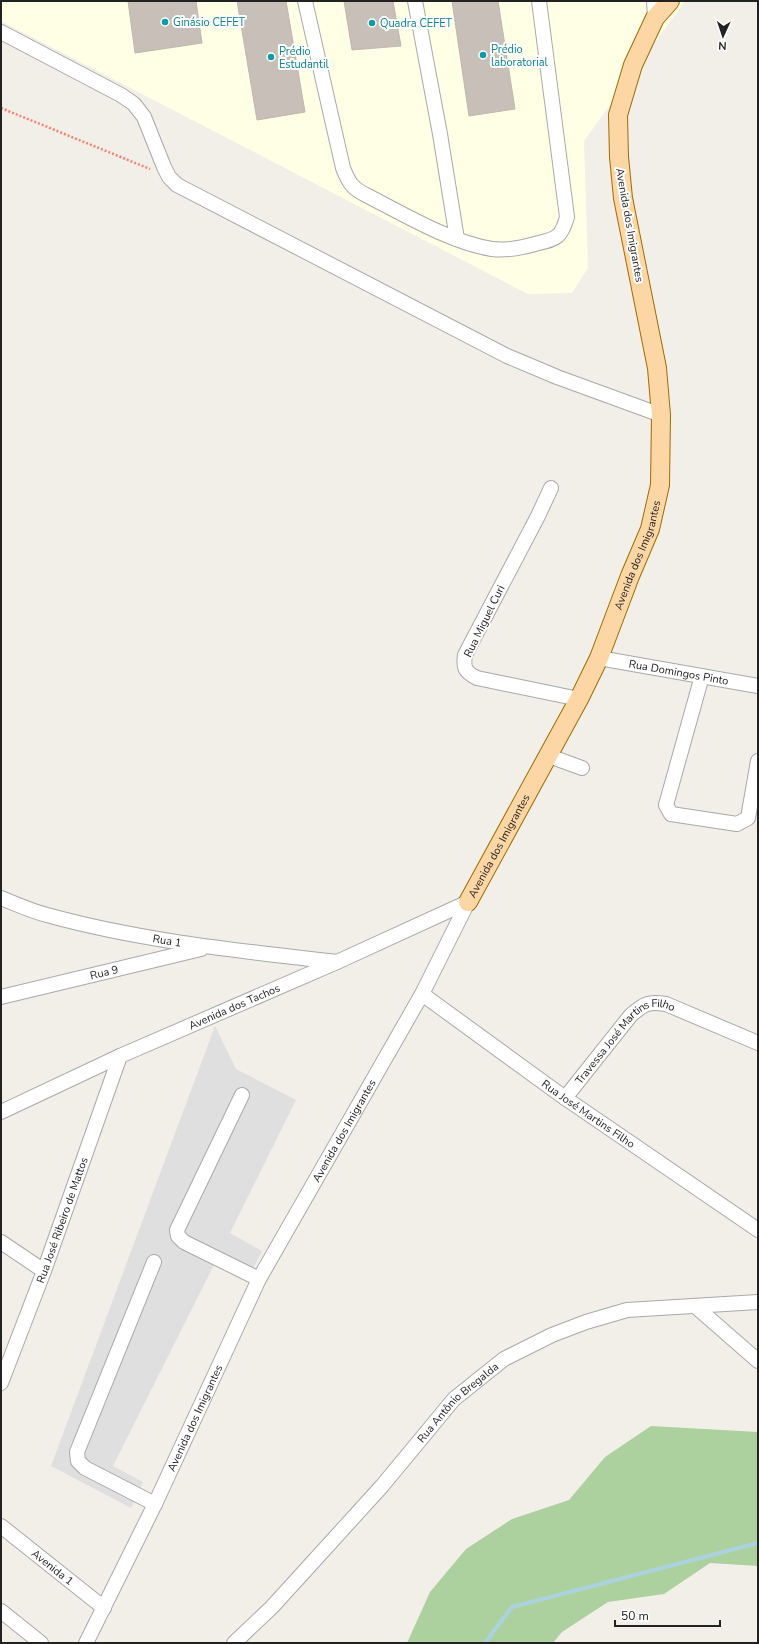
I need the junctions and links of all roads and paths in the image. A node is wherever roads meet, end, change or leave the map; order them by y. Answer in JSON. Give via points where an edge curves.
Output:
{"nodes":[{"id":1,"x":304,"y":1,"type":"edge"},
{"id":2,"x":415,"y":1,"type":"edge"},
{"id":3,"x":539,"y":1,"type":"edge"},
{"id":4,"x":670,"y":1,"type":"edge"},
{"id":5,"x":655,"y":10,"type":"edge"},
{"id":6,"x":1,"y":32,"type":"edge"},
{"id":7,"x":1,"y":108,"type":"edge"},
{"id":8,"x":169,"y":177,"type":"junction"},
{"id":9,"x":457,"y":239,"type":"junction"},
{"id":10,"x":661,"y":415,"type":"junction"},
{"id":11,"x":551,"y":488,"type":"dead end"},
{"id":12,"x":599,"y":658,"type":"junction"},
{"id":13,"x":702,"y":676,"type":"junction"},
{"id":14,"x":758,"y":686,"type":"edge"},
{"id":15,"x":579,"y":699,"type":"junction"},
{"id":16,"x":548,"y":756,"type":"junction"},
{"id":17,"x":758,"y":762,"type":"edge"},
{"id":18,"x":582,"y":768,"type":"dead end"},
{"id":19,"x":1,"y":898,"type":"edge"},
{"id":20,"x":468,"y":902,"type":"junction"},
{"id":21,"x":208,"y":947,"type":"junction"},
{"id":22,"x":337,"y":962,"type":"junction"},
{"id":23,"x":422,"y":994,"type":"junction"},
{"id":24,"x":1,"y":997,"type":"edge"},
{"id":25,"x":758,"y":1043,"type":"edge"},
{"id":26,"x":120,"y":1056,"type":"junction"},
{"id":27,"x":242,"y":1095,"type":"dead end"},
{"id":28,"x":564,"y":1098,"type":"junction"},
{"id":29,"x":1,"y":1112,"type":"edge"},
{"id":30,"x":758,"y":1230,"type":"edge"},
{"id":31,"x":1,"y":1242,"type":"edge"},
{"id":32,"x":154,"y":1262,"type":"dead end"},
{"id":33,"x":44,"y":1271,"type":"junction"},
{"id":34,"x":259,"y":1279,"type":"junction"},
{"id":35,"x":758,"y":1302,"type":"edge"},
{"id":36,"x":695,"y":1306,"type":"junction"},
{"id":37,"x":758,"y":1361,"type":"edge"},
{"id":38,"x":1,"y":1383,"type":"edge"},
{"id":39,"x":155,"y":1504,"type":"junction"},
{"id":40,"x":1,"y":1526,"type":"edge"},
{"id":41,"x":104,"y":1608,"type":"junction"},
{"id":42,"x":1,"y":1612,"type":"edge"},
{"id":43,"x":41,"y":1643,"type":"edge"},
{"id":44,"x":86,"y":1643,"type":"edge"},
{"id":45,"x":234,"y":1643,"type":"edge"}],
"edges":[{"from":1,"to":9,"type":"street","via":[[348,181],[355,189],[366,195]]},
{"from":2,"to":9,"type":"street"},
{"from":3,"to":9,"type":"street","via":[[566,217],[563,230],[554,239],[518,248],[493,249]]},
{"from":4,"to":5,"type":"main road","name":"Avenida dos Imigrantes"},
{"from":5,"to":10,"type":"main road","name":"Avenida dos Imigrantes","via":[[633,66],[618,115],[623,198],[657,368]]},
{"from":6,"to":8,"type":"street","via":[[134,104],[144,117]]},
{"from":7,"to":8,"type":"path"},
{"from":8,"to":10,"type":"street","via":[[178,185],[508,356]]},
{"from":10,"to":12,"type":"main road","name":"Avenida dos Imigrantes","via":[[660,485],[650,529]]},
{"from":11,"to":15,"type":"street","name":"Rua Miguel Curi","via":[[465,655],[463,665],[468,674],[477,678]]},
{"from":12,"to":13,"type":"street","name":"Rua Domingos Pinto"},
{"from":12,"to":15,"type":"main road","name":"Avenida dos Imigrantes"},
{"from":13,"to":14,"type":"street","name":"Rua Domingos Pinto"},
{"from":13,"to":17,"type":"street","via":[[666,805],[671,814],[737,824],[745,820],[748,818]]},
{"from":15,"to":16,"type":"main road","name":"Avenida dos Imigrantes"},
{"from":16,"to":18,"type":"street"},
{"from":16,"to":20,"type":"main road","name":"Avenida dos Imigrantes"},
{"from":19,"to":21,"type":"street","name":"Rua 1","via":[[45,915],[115,931]]},
{"from":20,"to":22,"type":"street","name":"Avenida dos Tachos"},
{"from":20,"to":23,"type":"street","name":"Avenida dos Imigrantes"},
{"from":21,"to":22,"type":"street","name":"Rua 1"},
{"from":21,"to":24,"type":"street","name":"Rua 9"},
{"from":22,"to":26,"type":"street","name":"Avenida dos Tachos"},
{"from":23,"to":28,"type":"street","name":"Rua José Martins Filho"},
{"from":23,"to":34,"type":"street","name":"Avenida dos Imigrantes"},
{"from":25,"to":28,"type":"street","name":"Travessa José Martins Filho","via":[[666,1004],[652,1002],[641,1006],[631,1015]]},
{"from":26,"to":29,"type":"street","name":"Avenida dos Tachos"},
{"from":26,"to":33,"type":"street","name":"Rua José Ribeiro de Mattos"},
{"from":27,"to":34,"type":"street","via":[[177,1230],[178,1236],[184,1242]]},
{"from":28,"to":30,"type":"street","name":"Rua José Martins Filho"},
{"from":31,"to":33,"type":"street"},
{"from":32,"to":39,"type":"street","via":[[77,1452],[78,1461],[84,1468]]},
{"from":33,"to":38,"type":"street","name":"Rua José Ribeiro de Mattos"},
{"from":34,"to":39,"type":"street","name":"Avenida dos Imigrantes"},
{"from":35,"to":36,"type":"street","name":"Rua Antônio Bregalda"},
{"from":36,"to":37,"type":"street"},
{"from":36,"to":45,"type":"street","name":"Rua Antônio Bregalda","via":[[627,1310],[552,1335],[504,1359],[454,1399],[382,1486],[272,1607]]},
{"from":39,"to":41,"type":"street","name":"Avenida dos Imigrantes"},
{"from":40,"to":41,"type":"street","name":"Avenida 1"},
{"from":41,"to":44,"type":"street","name":"Avenida dos Imigrantes"},
{"from":42,"to":43,"type":"street"}]}
